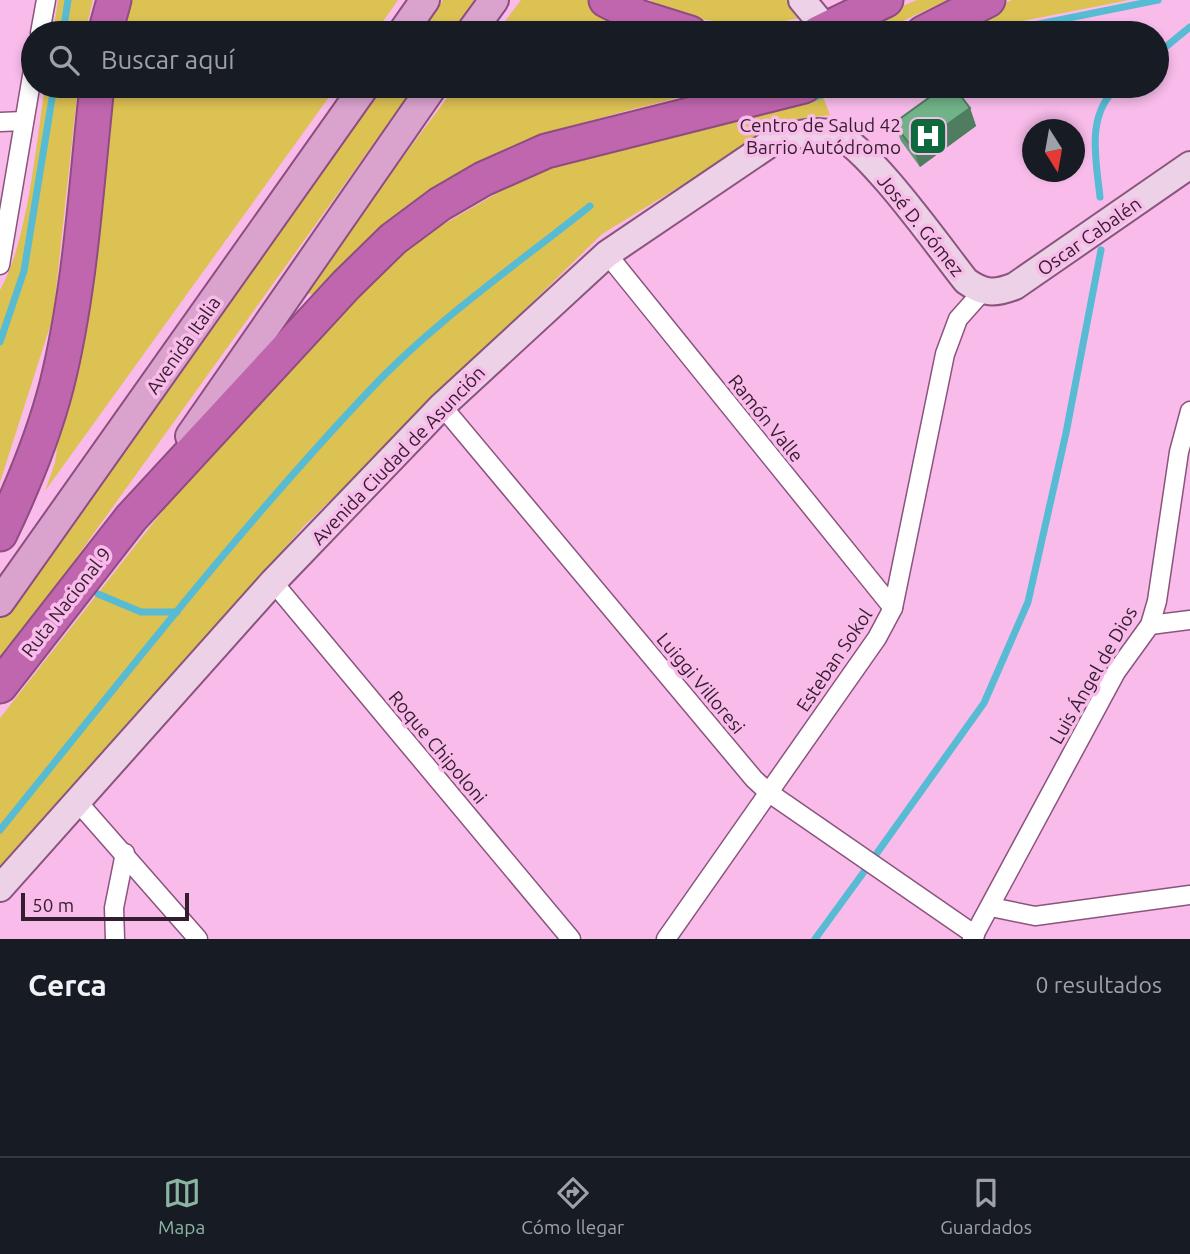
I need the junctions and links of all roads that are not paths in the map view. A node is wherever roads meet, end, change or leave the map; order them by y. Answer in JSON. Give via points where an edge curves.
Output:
{"nodes":[{"id":1,"x":46,"y":0,"type":"edge"},
{"id":2,"x":114,"y":0,"type":"edge"},
{"id":3,"x":425,"y":0,"type":"edge"},
{"id":4,"x":494,"y":0,"type":"edge"},
{"id":5,"x":606,"y":0,"type":"edge"},
{"id":6,"x":802,"y":0,"type":"edge"},
{"id":7,"x":886,"y":0,"type":"edge"},
{"id":8,"x":988,"y":0,"type":"edge"},
{"id":9,"x":42,"y":21,"type":"edge"},
{"id":10,"x":108,"y":21,"type":"edge"},
{"id":11,"x":410,"y":21,"type":"edge"},
{"id":12,"x":479,"y":21,"type":"edge"},
{"id":13,"x":652,"y":21,"type":"edge"},
{"id":14,"x":815,"y":21,"type":"edge"},
{"id":15,"x":844,"y":21,"type":"edge"},
{"id":16,"x":947,"y":21,"type":"edge"},
{"id":17,"x":28,"y":98,"type":"edge"},
{"id":18,"x":96,"y":98,"type":"edge"},
{"id":19,"x":357,"y":98,"type":"edge"},
{"id":20,"x":425,"y":98,"type":"edge"},
{"id":21,"x":756,"y":98,"type":"edge"},
{"id":22,"x":24,"y":121,"type":"junction"},
{"id":23,"x":0,"y":122,"type":"edge"},
{"id":24,"x":863,"y":153,"type":"joint"},
{"id":25,"x":1190,"y":165,"type":"edge"},
{"id":26,"x":607,"y":254,"type":"junction"},
{"id":27,"x":0,"y":265,"type":"edge"},
{"id":28,"x":982,"y":292,"type":"junction"},
{"id":29,"x":442,"y":406,"type":"junction"},
{"id":30,"x":1190,"y":411,"type":"edge"},
{"id":31,"x":131,"y":518,"type":"junction"},
{"id":32,"x":0,"y":534,"type":"edge"},
{"id":33,"x":273,"y":582,"type":"junction"},
{"id":34,"x":0,"y":602,"type":"edge"},
{"id":35,"x":893,"y":608,"type":"junction"},
{"id":36,"x":1190,"y":620,"type":"edge"},
{"id":37,"x":1150,"y":625,"type":"junction"},
{"id":38,"x":0,"y":686,"type":"edge"},
{"id":39,"x":768,"y":792,"type":"junction"},
{"id":40,"x":76,"y":800,"type":"junction"},
{"id":41,"x":125,"y":853,"type":"junction"},
{"id":42,"x":0,"y":888,"type":"edge"},
{"id":43,"x":1190,"y":895,"type":"edge"},
{"id":44,"x":991,"y":907,"type":"junction"},
{"id":45,"x":974,"y":937,"type":"edge"},
{"id":46,"x":115,"y":939,"type":"edge"},
{"id":47,"x":198,"y":939,"type":"edge"},
{"id":48,"x":571,"y":939,"type":"edge"},
{"id":49,"x":666,"y":939,"type":"edge"}],
"edges":[{"from":1,"to":9,"type":"street"},
{"from":2,"to":10,"type":"highway"},
{"from":3,"to":11,"type":"main road"},
{"from":4,"to":12,"type":"main road"},
{"from":5,"to":13,"type":"highway"},
{"from":6,"to":14,"type":"street"},
{"from":7,"to":15,"type":"highway"},
{"from":8,"to":16,"type":"highway"},
{"from":17,"to":22,"type":"street"},
{"from":18,"to":32,"type":"highway","via":[[78,269],[57,384],[36,452]]},
{"from":19,"to":34,"type":"main road","name":"Avenida Italia"},
{"from":20,"to":31,"type":"main road"},
{"from":21,"to":31,"type":"highway","via":[[546,151],[440,204],[393,239],[346,285]]},
{"from":22,"to":23,"type":"street"},
{"from":22,"to":27,"type":"street"},
{"from":24,"to":26,"type":"street","name":"Avenida Ciudad de Asunción","via":[[827,133],[801,133],[771,143]]},
{"from":24,"to":28,"type":"street","name":"José D. Gómez","via":[[966,281]]},
{"from":25,"to":28,"type":"street","name":"Oscar Cabalén","via":[[1015,286]]},
{"from":26,"to":29,"type":"street","name":"Avenida Ciudad de Asunción"},
{"from":26,"to":35,"type":"street","name":"Ramón Valle"},
{"from":28,"to":35,"type":"street","name":"Esteban Sokol","via":[[958,320],[945,354]]},
{"from":29,"to":33,"type":"street","name":"Avenida Ciudad de Asunción"},
{"from":29,"to":39,"type":"street","name":"Luiggi Villoresi"},
{"from":30,"to":37,"type":"street","name":"Luis Ángel de Dios"},
{"from":31,"to":38,"type":"highway","name":"Ruta Nacional 9"},
{"from":33,"to":40,"type":"street","name":"Avenida Ciudad de Asunción"},
{"from":33,"to":48,"type":"street","name":"Roque Chipoloni"},
{"from":35,"to":39,"type":"street","name":"Esteban Sokol","via":[[877,638]]},
{"from":36,"to":37,"type":"street"},
{"from":37,"to":44,"type":"street","name":"Luis Ángel de Dios","via":[[1116,672]]},
{"from":39,"to":45,"type":"street","name":"Luiggi Villoresi"},
{"from":39,"to":49,"type":"street","name":"Esteban Sokol"},
{"from":40,"to":41,"type":"street"},
{"from":40,"to":42,"type":"street","name":"Avenida Ciudad de Asunción"},
{"from":41,"to":46,"type":"street","via":[[114,908]]},
{"from":41,"to":47,"type":"street"},
{"from":43,"to":44,"type":"street","via":[[1035,915]]},
{"from":44,"to":45,"type":"street","name":"Luis Ángel de Dios"}]}
